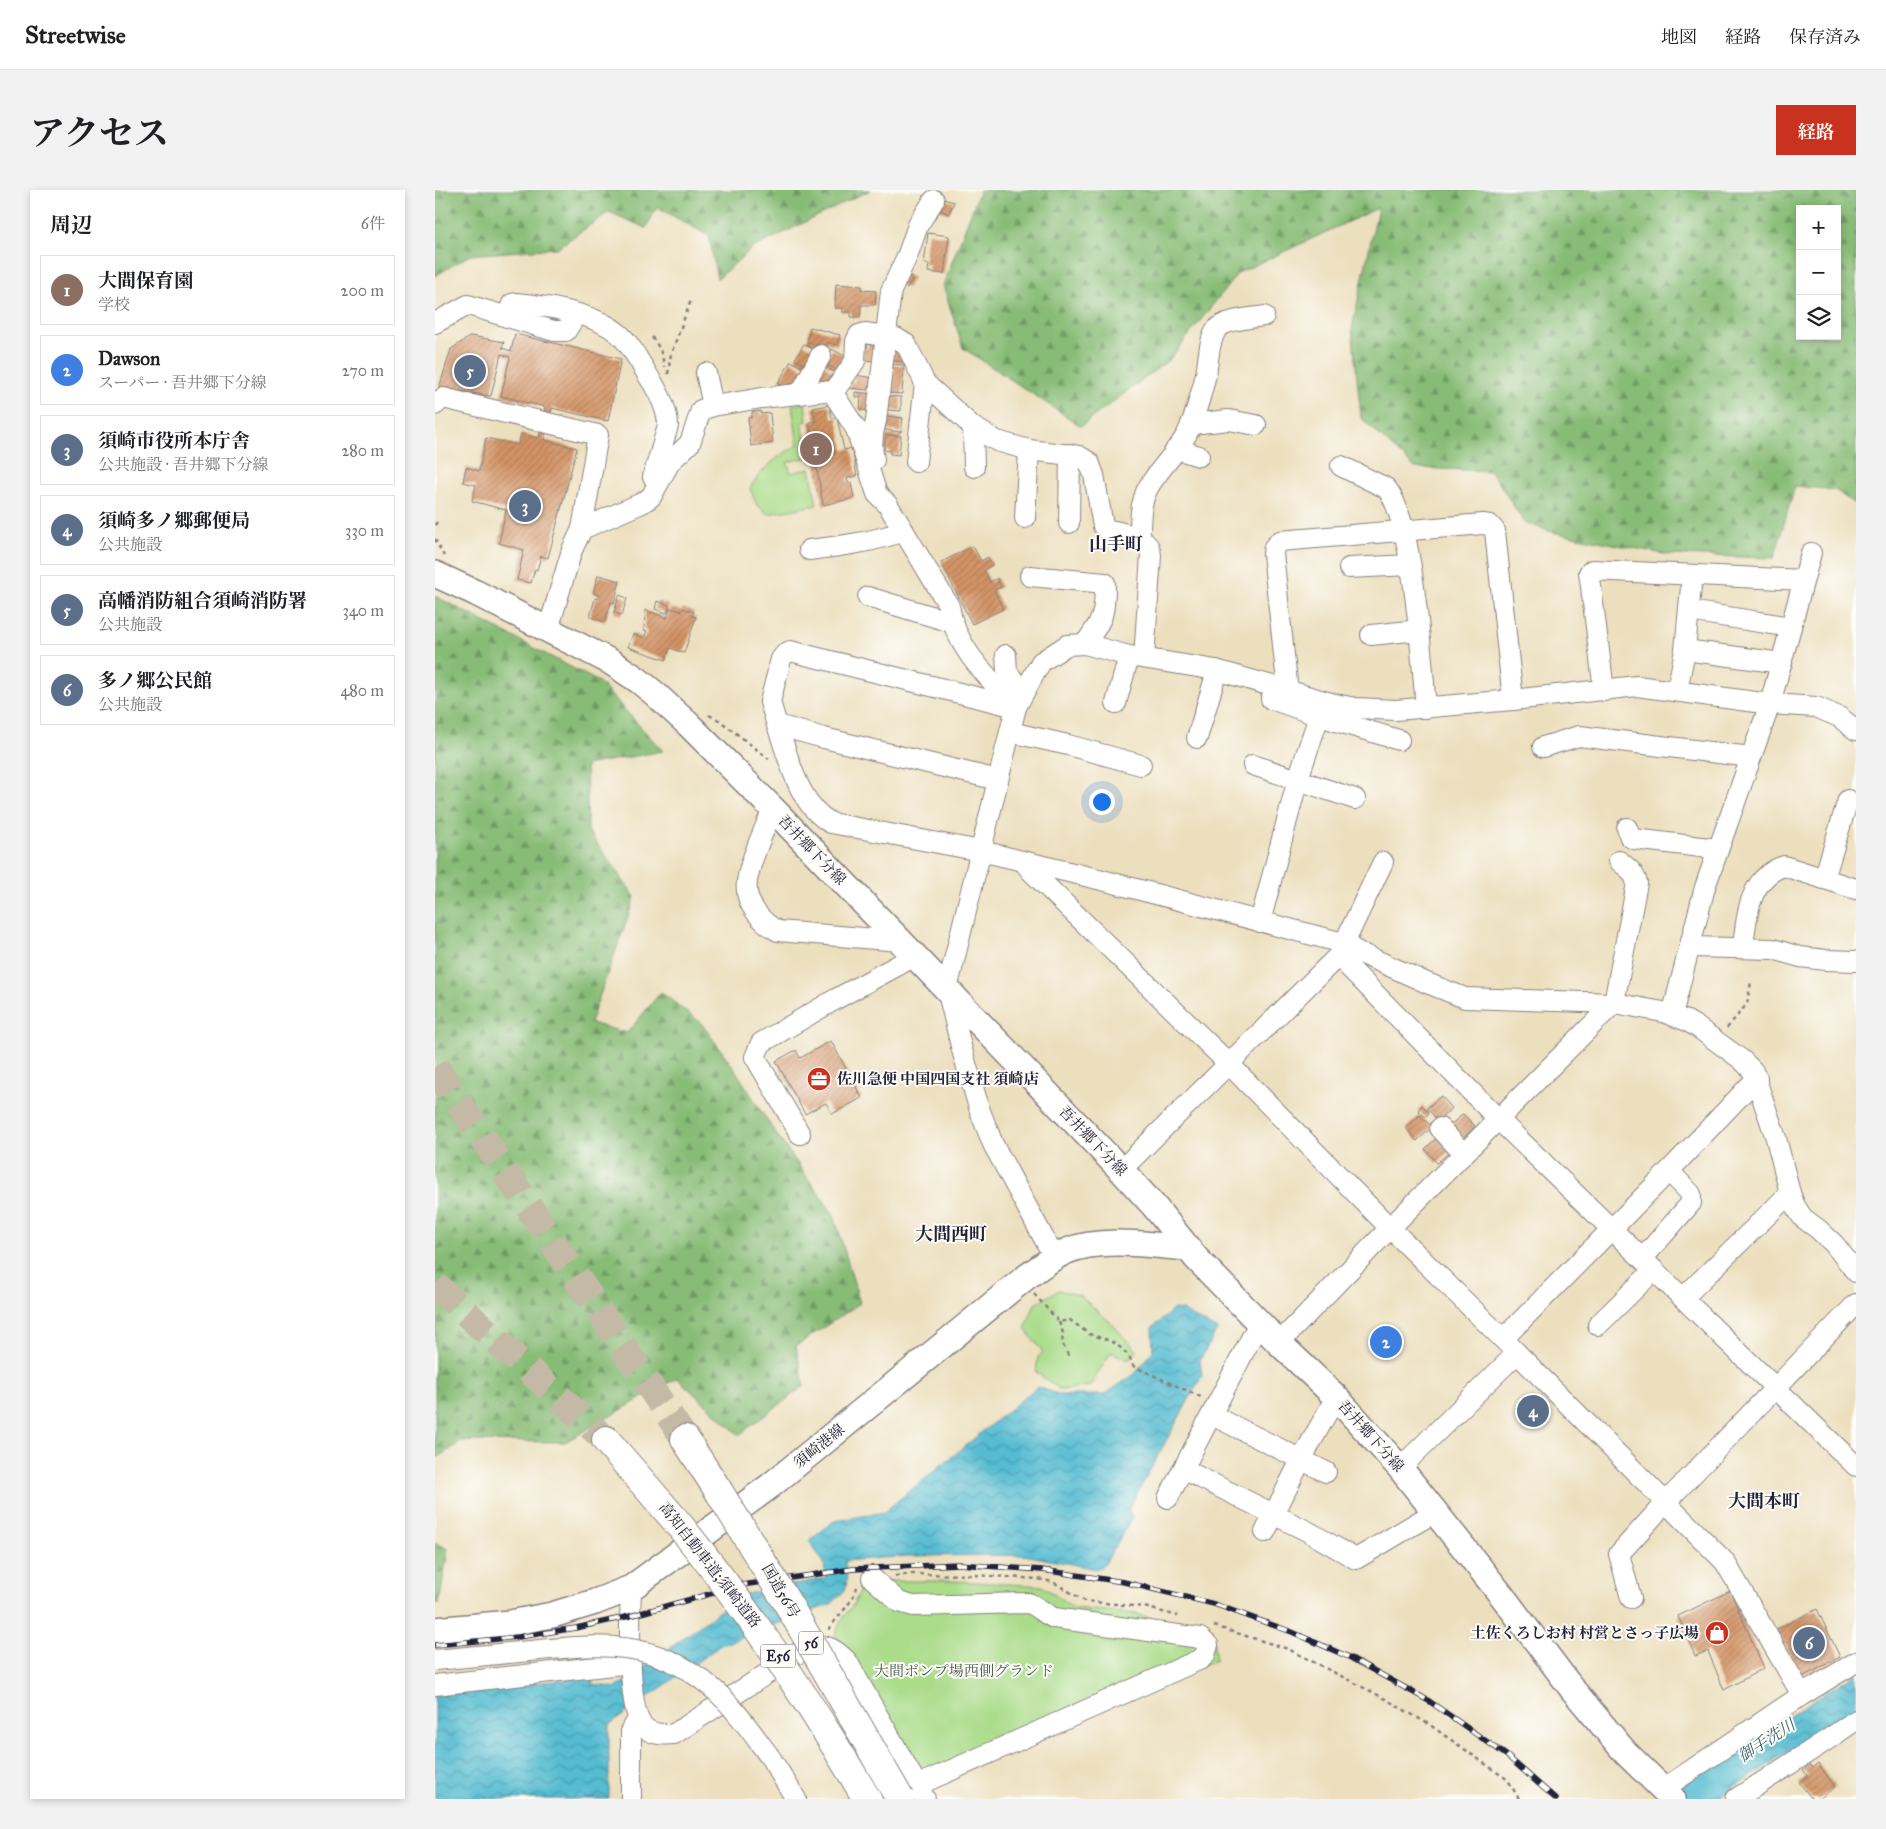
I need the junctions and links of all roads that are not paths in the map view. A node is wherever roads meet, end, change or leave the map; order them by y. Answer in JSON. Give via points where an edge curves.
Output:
{"nodes":[{"id":1,"x":934,"y":200,"type":"dead end"},
{"id":2,"x":1264,"y":316,"type":"dead end"},
{"id":3,"x":435,"y":323,"type":"edge"},
{"id":4,"x":885,"y":336,"type":"junction"},
{"id":5,"x":821,"y":355,"type":"dead end"},
{"id":6,"x":706,"y":373,"type":"dead end"},
{"id":7,"x":925,"y":383,"type":"junction"},
{"id":8,"x":833,"y":393,"type":"junction"},
{"id":9,"x":800,"y":394,"type":"junction"},
{"id":10,"x":435,"y":405,"type":"edge"},
{"id":11,"x":713,"y":406,"type":"junction"},
{"id":12,"x":1191,"y":424,"type":"junction"},
{"id":13,"x":1256,"y":425,"type":"dead end"},
{"id":14,"x":973,"y":427,"type":"junction"},
{"id":15,"x":1177,"y":449,"type":"junction"},
{"id":16,"x":1029,"y":450,"type":"junction"},
{"id":17,"x":1070,"y":454,"type":"junction"},
{"id":18,"x":1199,"y":456,"type":"dead end"},
{"id":19,"x":916,"y":462,"type":"dead end"},
{"id":20,"x":1341,"y":466,"type":"dead end"},
{"id":21,"x":973,"y":467,"type":"dead end"},
{"id":22,"x":642,"y":503,"type":"junction"},
{"id":23,"x":888,"y":505,"type":"junction"},
{"id":24,"x":1025,"y":518,"type":"dead end"},
{"id":25,"x":1069,"y":523,"type":"dead end"},
{"id":26,"x":582,"y":529,"type":"junction"},
{"id":27,"x":1404,"y":530,"type":"junction"},
{"id":28,"x":904,"y":531,"type":"junction"},
{"id":29,"x":1140,"y":537,"type":"junction"},
{"id":30,"x":809,"y":550,"type":"dead end"},
{"id":31,"x":1811,"y":553,"type":"dead end"},
{"id":32,"x":440,"y":565,"type":"edge"},
{"id":33,"x":1410,"y":565,"type":"junction"},
{"id":34,"x":1349,"y":568,"type":"dead end"},
{"id":35,"x":1030,"y":576,"type":"dead end"},
{"id":36,"x":1692,"y":576,"type":"junction"},
{"id":37,"x":1803,"y":580,"type":"junction"},
{"id":38,"x":868,"y":598,"type":"dead end"},
{"id":39,"x":1689,"y":611,"type":"junction"},
{"id":40,"x":951,"y":622,"type":"junction"},
{"id":41,"x":1791,"y":627,"type":"junction"},
{"id":42,"x":548,"y":630,"type":"junction"},
{"id":43,"x":1419,"y":630,"type":"junction"},
{"id":44,"x":1371,"y":635,"type":"dead end"},
{"id":45,"x":1085,"y":644,"type":"junction"},
{"id":46,"x":1685,"y":650,"type":"junction"},
{"id":47,"x":1006,"y":655,"type":"dead end"},
{"id":48,"x":1136,"y":657,"type":"junction"},
{"id":49,"x":1782,"y":663,"type":"junction"},
{"id":50,"x":1215,"y":674,"type":"junction"},
{"id":51,"x":1288,"y":691,"type":"junction"},
{"id":52,"x":1604,"y":691,"type":"junction"},
{"id":53,"x":1677,"y":691,"type":"junction"},
{"id":54,"x":1019,"y":700,"type":"junction"},
{"id":55,"x":1513,"y":700,"type":"junction"},
{"id":56,"x":1116,"y":703,"type":"dead end"},
{"id":57,"x":1770,"y":704,"type":"junction"},
{"id":58,"x":1426,"y":708,"type":"junction"},
{"id":59,"x":1319,"y":716,"type":"junction"},
{"id":60,"x":777,"y":725,"type":"junction"},
{"id":61,"x":1856,"y":730,"type":"edge"},
{"id":62,"x":1010,"y":732,"type":"junction"},
{"id":63,"x":1197,"y":738,"type":"dead end"},
{"id":64,"x":1399,"y":740,"type":"dead end"},
{"id":65,"x":1543,"y":747,"type":"dead end"},
{"id":66,"x":1751,"y":757,"type":"junction"},
{"id":67,"x":1141,"y":765,"type":"dead end"},
{"id":68,"x":1253,"y":765,"type":"dead end"},
{"id":69,"x":1298,"y":779,"type":"junction"},
{"id":70,"x":998,"y":780,"type":"junction"},
{"id":71,"x":1355,"y":799,"type":"dead end"},
{"id":72,"x":1848,"y":800,"type":"dead end"},
{"id":73,"x":773,"y":808,"type":"junction"},
{"id":74,"x":1627,"y":828,"type":"dead end"},
{"id":75,"x":1718,"y":849,"type":"junction"},
{"id":76,"x":981,"y":851,"type":"junction"},
{"id":77,"x":1619,"y":861,"type":"dead end"},
{"id":78,"x":1024,"y":862,"type":"junction"},
{"id":79,"x":1383,"y":862,"type":"dead end"},
{"id":80,"x":1824,"y":879,"type":"junction"},
{"id":81,"x":1856,"y":889,"type":"edge"},
{"id":82,"x":1260,"y":922,"type":"junction"},
{"id":83,"x":1691,"y":947,"type":"junction"},
{"id":84,"x":1743,"y":948,"type":"junction"},
{"id":85,"x":908,"y":949,"type":"junction"},
{"id":86,"x":1340,"y":949,"type":"junction"},
{"id":87,"x":1856,"y":961,"type":"edge"},
{"id":88,"x":947,"y":989,"type":"junction"},
{"id":89,"x":1614,"y":1004,"type":"junction"},
{"id":90,"x":1672,"y":1014,"type":"junction"},
{"id":91,"x":1228,"y":1063,"type":"junction"},
{"id":92,"x":1757,"y":1078,"type":"junction"},
{"id":93,"x":1499,"y":1120,"type":"junction"},
{"id":94,"x":1439,"y":1128,"type":"dead end"},
{"id":95,"x":800,"y":1134,"type":"dead end"},
{"id":96,"x":1464,"y":1154,"type":"junction"},
{"id":97,"x":1121,"y":1170,"type":"junction"},
{"id":98,"x":1669,"y":1171,"type":"junction"},
{"id":99,"x":1789,"y":1193,"type":"junction"},
{"id":100,"x":1390,"y":1228,"type":"junction"},
{"id":101,"x":1611,"y":1228,"type":"junction"},
{"id":102,"x":1187,"y":1248,"type":"junction"},
{"id":103,"x":1054,"y":1257,"type":"junction"},
{"id":104,"x":1649,"y":1264,"type":"junction"},
{"id":105,"x":1856,"y":1272,"type":"edge"},
{"id":106,"x":1684,"y":1297,"type":"junction"},
{"id":107,"x":1856,"y":1304,"type":"edge"},
{"id":108,"x":1259,"y":1323,"type":"junction"},
{"id":109,"x":1598,"y":1326,"type":"dead end"},
{"id":110,"x":1503,"y":1338,"type":"junction"},
{"id":111,"x":1279,"y":1343,"type":"junction"},
{"id":112,"x":1517,"y":1353,"type":"junction"},
{"id":113,"x":1775,"y":1388,"type":"junction"},
{"id":114,"x":1336,"y":1397,"type":"junction"},
{"id":115,"x":1207,"y":1407,"type":"junction"},
{"id":116,"x":685,"y":1439,"type":"tunnel mouth"},
{"id":117,"x":606,"y":1440,"type":"tunnel mouth"},
{"id":118,"x":1853,"y":1457,"type":"edge"},
{"id":119,"x":1301,"y":1460,"type":"junction"},
{"id":120,"x":1400,"y":1468,"type":"junction"},
{"id":121,"x":1183,"y":1469,"type":"junction"},
{"id":122,"x":1326,"y":1472,"type":"dead end"},
{"id":123,"x":1168,"y":1498,"type":"dead end"},
{"id":124,"x":1666,"y":1502,"type":"junction"},
{"id":125,"x":1435,"y":1512,"type":"junction"},
{"id":126,"x":1269,"y":1523,"type":"junction"},
{"id":127,"x":872,"y":1578,"type":"dead end"},
{"id":128,"x":631,"y":1588,"type":"junction"},
{"id":129,"x":1631,"y":1598,"type":"dead end"},
{"id":130,"x":435,"y":1630,"type":"edge"},
{"id":131,"x":435,"y":1660,"type":"edge"},
{"id":132,"x":1856,"y":1662,"type":"edge"},
{"id":133,"x":631,"y":1667,"type":"junction"},
{"id":134,"x":435,"y":1685,"type":"edge"},
{"id":135,"x":1802,"y":1695,"type":"junction"},
{"id":136,"x":638,"y":1715,"type":"junction"},
{"id":137,"x":1856,"y":1720,"type":"edge"},
{"id":138,"x":1667,"y":1793,"type":"edge"},
{"id":139,"x":914,"y":1794,"type":"edge"},
{"id":140,"x":631,"y":1799,"type":"edge"},
{"id":141,"x":796,"y":1799,"type":"edge"},
{"id":142,"x":867,"y":1799,"type":"edge"},
{"id":143,"x":1736,"y":1799,"type":"edge"}],
"edges":[{"from":1,"to":4,"type":"street","via":[[919,225],[891,291]]},
{"from":2,"to":12,"type":"street","via":[[1231,322],[1217,329]]},
{"from":3,"to":22,"type":"street","via":[[468,305],[554,331],[566,331],[576,315],[605,324],[620,334],[656,389],[668,418]]},
{"from":4,"to":7,"type":"street","via":[[906,344]]},
{"from":4,"to":8,"type":"street","via":[[859,334],[855,361]]},
{"from":4,"to":23,"type":"street","via":[[872,453]]},
{"from":5,"to":9,"type":"street"},
{"from":6,"to":11,"type":"street"},
{"from":7,"to":14,"type":"street"},
{"from":7,"to":19,"type":"street"},
{"from":8,"to":9,"type":"street"},
{"from":8,"to":23,"type":"street","via":[[856,429],[877,494]]},
{"from":9,"to":11,"type":"street"},
{"from":10,"to":26,"type":"street","via":[[443,398],[598,435]]},
{"from":11,"to":22,"type":"street","via":[[701,410],[690,443],[670,462],[651,497]]},
{"from":12,"to":13,"type":"street","via":[[1229,420]]},
{"from":12,"to":15,"type":"street"},
{"from":14,"to":16,"type":"street","via":[[997,441]]},
{"from":14,"to":21,"type":"street"},
{"from":15,"to":18,"type":"street"},
{"from":15,"to":29,"type":"street","via":[[1147,489],[1142,504]]},
{"from":16,"to":17,"type":"street"},
{"from":16,"to":24,"type":"street"},
{"from":17,"to":25,"type":"street"},
{"from":17,"to":29,"type":"street","via":[[1084,458],[1092,465],[1103,526]]},
{"from":20,"to":27,"type":"street","via":[[1386,488]]},
{"from":22,"to":26,"type":"street"},
{"from":23,"to":28,"type":"street"},
{"from":26,"to":42,"type":"street","via":[[572,550]]},
{"from":27,"to":33,"type":"street"},
{"from":27,"to":51,"type":"street","via":[[1280,541],[1274,547]]},
{"from":27,"to":55,"type":"street","via":[[1483,524],[1490,525],[1495,532]]},
{"from":28,"to":30,"type":"street","via":[[861,544]]},
{"from":28,"to":40,"type":"street","via":[[949,606]]},
{"from":29,"to":48,"type":"street","via":[[1151,555]]},
{"from":31,"to":37,"type":"street"},
{"from":32,"to":42,"type":"main road","name":"吾井郷下分線"},
{"from":33,"to":34,"type":"street"},
{"from":33,"to":43,"type":"street"},
{"from":35,"to":45,"type":"street","via":[[1105,583],[1105,608],[1100,624]]},
{"from":36,"to":37,"type":"street"},
{"from":36,"to":39,"type":"street"},
{"from":36,"to":52,"type":"street","via":[[1592,570],[1589,579]]},
{"from":37,"to":41,"type":"street"},
{"from":38,"to":40,"type":"street"},
{"from":39,"to":41,"type":"street"},
{"from":39,"to":46,"type":"street"},
{"from":40,"to":54,"type":"street","via":[[974,663]]},
{"from":41,"to":49,"type":"street"},
{"from":42,"to":73,"type":"main road","name":"吾井郷下分線","via":[[611,662],[638,680]]},
{"from":43,"to":44,"type":"street"},
{"from":43,"to":58,"type":"street"},
{"from":45,"to":48,"type":"street"},
{"from":45,"to":54,"type":"street","via":[[1067,646],[1041,662]]},
{"from":46,"to":49,"type":"street"},
{"from":46,"to":53,"type":"street"},
{"from":47,"to":54,"type":"street","via":[[1007,671]]},
{"from":48,"to":50,"type":"street"},
{"from":48,"to":56,"type":"street"},
{"from":49,"to":57,"type":"street"},
{"from":50,"to":51,"type":"street"},
{"from":50,"to":59,"type":"street"},
{"from":50,"to":63,"type":"street"},
{"from":51,"to":58,"type":"street","via":[[1356,708],[1384,711]]},
{"from":52,"to":53,"type":"street","via":[[1631,686]]},
{"from":52,"to":55,"type":"street"},
{"from":53,"to":57,"type":"street"},
{"from":54,"to":60,"type":"street","via":[[790,651],[781,659],[771,702]]},
{"from":54,"to":62,"type":"street"},
{"from":55,"to":58,"type":"street"},
{"from":57,"to":61,"type":"street","via":[[1816,707],[1839,717]]},
{"from":57,"to":66,"type":"street"},
{"from":59,"to":64,"type":"street"},
{"from":59,"to":69,"type":"street"},
{"from":60,"to":70,"type":"street"},
{"from":60,"to":76,"type":"street","via":[[796,779],[819,816],[831,823]]},
{"from":62,"to":67,"type":"street"},
{"from":62,"to":70,"type":"street"},
{"from":65,"to":66,"type":"street","via":[[1579,736]]},
{"from":66,"to":75,"type":"street"},
{"from":68,"to":69,"type":"street"},
{"from":69,"to":71,"type":"street"},
{"from":69,"to":82,"type":"street"},
{"from":70,"to":76,"type":"street"},
{"from":72,"to":80,"type":"street"},
{"from":73,"to":85,"type":"main road","name":"吾井郷下分線"},
{"from":73,"to":85,"type":"street","via":[[747,883],[756,914],[766,925],[779,931]]},
{"from":74,"to":75,"type":"street","via":[[1634,840]]},
{"from":75,"to":83,"type":"street","via":[[1705,886]]},
{"from":76,"to":78,"type":"street"},
{"from":76,"to":88,"type":"street"},
{"from":77,"to":89,"type":"street","via":[[1635,876],[1637,884]]},
{"from":78,"to":82,"type":"street"},
{"from":78,"to":91,"type":"street"},
{"from":79,"to":86,"type":"street"},
{"from":80,"to":81,"type":"street"},
{"from":80,"to":84,"type":"street","via":[[1784,866],[1769,873],[1751,899]]},
{"from":82,"to":86,"type":"street"},
{"from":83,"to":84,"type":"street"},
{"from":83,"to":90,"type":"street"},
{"from":84,"to":87,"type":"street","via":[[1773,949],[1825,960]]},
{"from":85,"to":88,"type":"main road","name":"吾井郷下分線"},
{"from":85,"to":95,"type":"street","via":[[761,1043],[755,1057]]},
{"from":86,"to":89,"type":"street","via":[[1465,998]]},
{"from":86,"to":91,"type":"street"},
{"from":86,"to":93,"type":"street"},
{"from":88,"to":97,"type":"main road","name":"吾井郷下分線"},
{"from":88,"to":103,"type":"street","via":[[987,1129]]},
{"from":89,"to":90,"type":"street"},
{"from":89,"to":93,"type":"street"},
{"from":90,"to":92,"type":"street","via":[[1714,1039],[1748,1065]]},
{"from":91,"to":97,"type":"street"},
{"from":91,"to":100,"type":"street"},
{"from":92,"to":98,"type":"street"},
{"from":92,"to":99,"type":"street"},
{"from":93,"to":96,"type":"street"},
{"from":93,"to":101,"type":"street"},
{"from":94,"to":96,"type":"street"},
{"from":96,"to":100,"type":"street"},
{"from":97,"to":102,"type":"main road","name":"吾井郷下分線"},
{"from":98,"to":101,"type":"street"},
{"from":98,"to":104,"type":"street","via":[[1691,1194],[1691,1203]]},
{"from":99,"to":105,"type":"street","via":[[1803,1218],[1834,1244]]},
{"from":99,"to":106,"type":"street"},
{"from":100,"to":110,"type":"street"},
{"from":100,"to":111,"type":"street"},
{"from":101,"to":104,"type":"street"},
{"from":101,"to":110,"type":"street"},
{"from":102,"to":103,"type":"main road","name":"須崎港線","via":[[1101,1244],[1082,1246]]},
{"from":102,"to":108,"type":"main road","name":"吾井郷下分線"},
{"from":103,"to":128,"type":"main road","name":"須崎港線","via":[[770,1486]]},
{"from":104,"to":106,"type":"street"},
{"from":104,"to":109,"type":"street"},
{"from":106,"to":113,"type":"street"},
{"from":107,"to":113,"type":"street"},
{"from":108,"to":111,"type":"main road","name":"吾井郷下分線"},
{"from":108,"to":115,"type":"street"},
{"from":110,"to":112,"type":"street"},
{"from":111,"to":114,"type":"main road","name":"吾井郷下分線"},
{"from":112,"to":120,"type":"street"},
{"from":112,"to":124,"type":"street"},
{"from":113,"to":118,"type":"street"},
{"from":113,"to":124,"type":"street"},
{"from":114,"to":119,"type":"street"},
{"from":114,"to":120,"type":"main road","name":"吾井郷下分線"},
{"from":115,"to":119,"type":"street"},
{"from":115,"to":121,"type":"street"},
{"from":116,"to":139,"type":"highway","name":"国道56号","number":"56","bridge":true,"via":[[788,1604]]},
{"from":117,"to":142,"type":"highway","name":"高知自動車道;須崎道路","number":"E56","bridge":true,"via":[[719,1574],[769,1642]]},
{"from":119,"to":122,"type":"street"},
{"from":119,"to":126,"type":"street"},
{"from":120,"to":125,"type":"main road","name":"吾井郷下分線"},
{"from":121,"to":123,"type":"street"},
{"from":121,"to":126,"type":"street"},
{"from":124,"to":129,"type":"street","via":[[1619,1554]]},
{"from":124,"to":135,"type":"street","via":[[1732,1571]]},
{"from":125,"to":126,"type":"street","via":[[1356,1559],[1309,1532]]},
{"from":125,"to":138,"type":"main road","name":"吾井郷下分線","via":[[1573,1690],[1625,1752]]},
{"from":127,"to":139,"type":"street","via":[[899,1602],[913,1606],[1028,1603],[1055,1618],[1200,1638],[1208,1646],[1201,1659]]},
{"from":128,"to":130,"type":"main road","name":"須崎港線","via":[[552,1615],[510,1623]]},
{"from":128,"to":133,"type":"street"},
{"from":131,"to":141,"type":"street","bridge":true,"via":[[582,1646],[613,1646],[652,1653],[672,1661],[711,1686],[770,1757]]},
{"from":132,"to":135,"type":"street"},
{"from":133,"to":134,"type":"street"},
{"from":133,"to":136,"type":"street"},
{"from":135,"to":138,"type":"street","via":[[1675,1781]]},
{"from":136,"to":139,"type":"street","via":[[650,1731],[674,1734],[811,1645],[825,1645],[847,1661]]},
{"from":136,"to":140,"type":"street","via":[[631,1729]]},
{"from":137,"to":143,"type":"street"}]}
